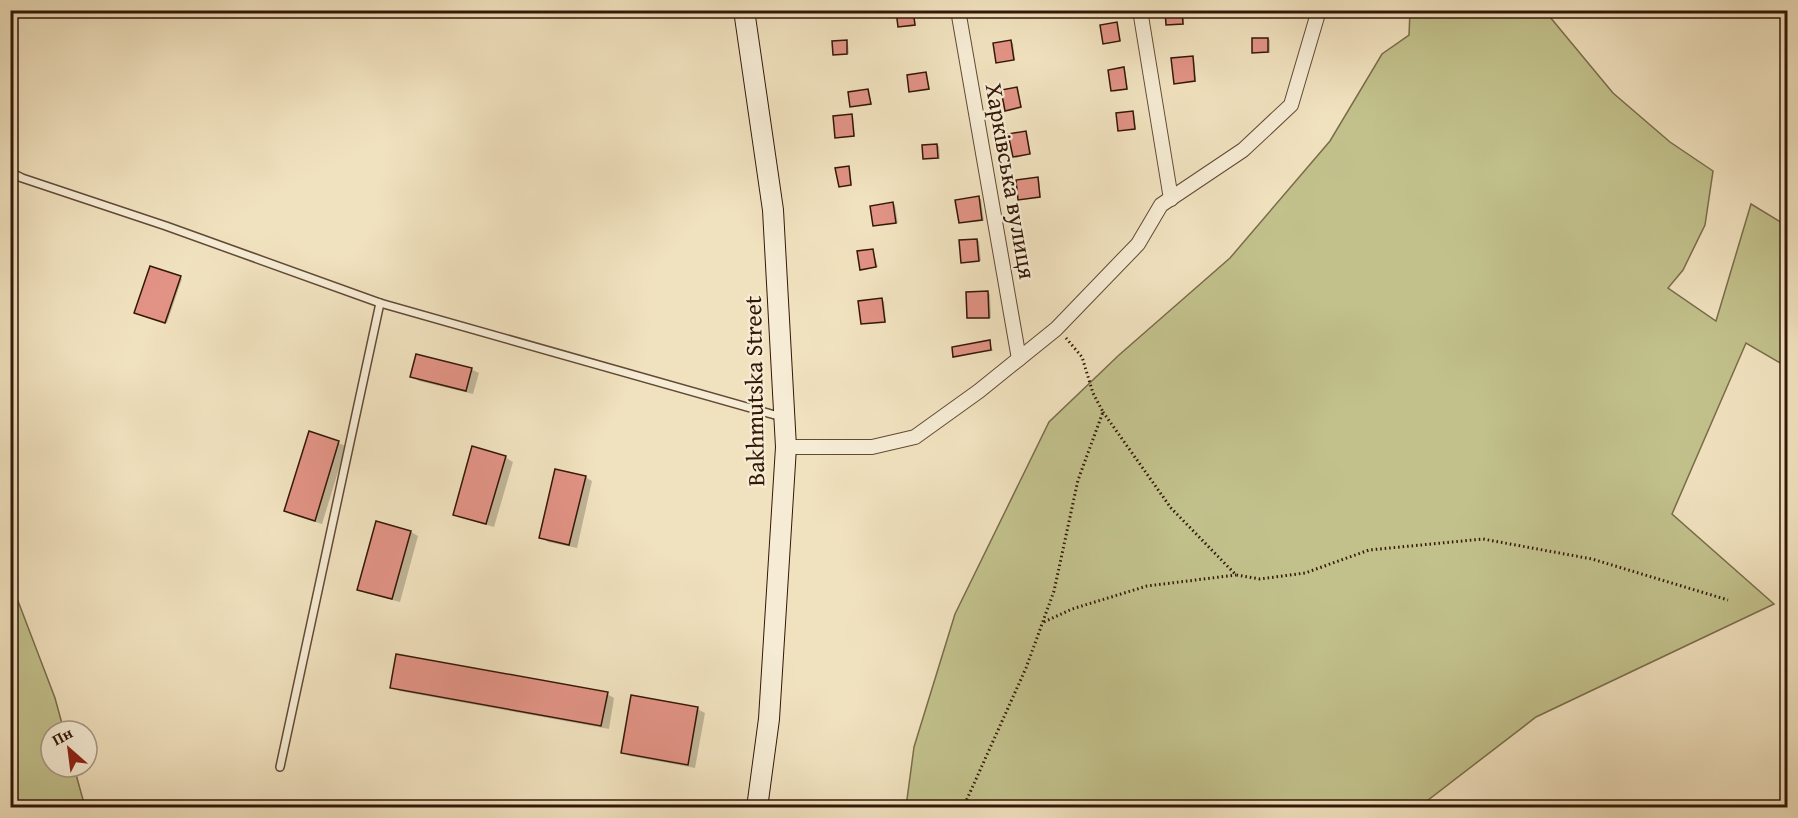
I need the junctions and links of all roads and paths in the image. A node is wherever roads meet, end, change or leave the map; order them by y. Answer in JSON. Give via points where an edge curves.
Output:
{"nodes":[{"id":1,"x":744,"y":10,"type":"edge"},
{"id":2,"x":958,"y":10,"type":"edge"},
{"id":3,"x":1140,"y":10,"type":"edge"},
{"id":4,"x":1319,"y":10,"type":"edge"},
{"id":5,"x":10,"y":172,"type":"edge"},
{"id":6,"x":1171,"y":199,"type":"junction"},
{"id":7,"x":380,"y":303,"type":"junction"},
{"id":8,"x":1056,"y":328,"type":"junction"},
{"id":9,"x":1019,"y":359,"type":"junction"},
{"id":10,"x":1103,"y":412,"type":"junction"},
{"id":11,"x":785,"y":418,"type":"junction"},
{"id":12,"x":786,"y":447,"type":"junction"},
{"id":13,"x":1236,"y":575,"type":"junction"},
{"id":14,"x":1728,"y":600,"type":"dead end"},
{"id":15,"x":1042,"y":622,"type":"junction"},
{"id":16,"x":280,"y":767,"type":"dead end"},
{"id":17,"x":757,"y":807,"type":"edge"},
{"id":18,"x":963,"y":807,"type":"edge"}],
"edges":[{"from":1,"to":11,"type":"main road","name":"Bakhmutska Street","via":[[773,210]]},
{"from":2,"to":9,"type":"street","name":"Харківська вулиця"},
{"from":3,"to":6,"type":"street"},
{"from":4,"to":6,"type":"street","via":[[1291,105],[1243,150]]},
{"from":5,"to":7,"type":"lane"},
{"from":6,"to":8,"type":"street","via":[[1161,205],[1138,244]]},
{"from":7,"to":11,"type":"lane"},
{"from":7,"to":16,"type":"lane"},
{"from":8,"to":9,"type":"street"},
{"from":8,"to":10,"type":"path","via":[[1082,357]]},
{"from":9,"to":12,"type":"street","via":[[915,437],[872,447]]},
{"from":10,"to":13,"type":"path","via":[[1171,508]]},
{"from":10,"to":15,"type":"path","via":[[1078,480],[1054,591]]},
{"from":11,"to":12,"type":"main road","name":"Bakhmutska Street"},
{"from":12,"to":17,"type":"main road","name":"Bakhmutska Street","via":[[769,719]]},
{"from":13,"to":14,"type":"path","via":[[1260,579],[1305,573],[1369,550],[1483,539],[1592,559]]},
{"from":13,"to":15,"type":"path","via":[[1148,586]]},
{"from":15,"to":18,"type":"path","via":[[1026,668]]}]}
